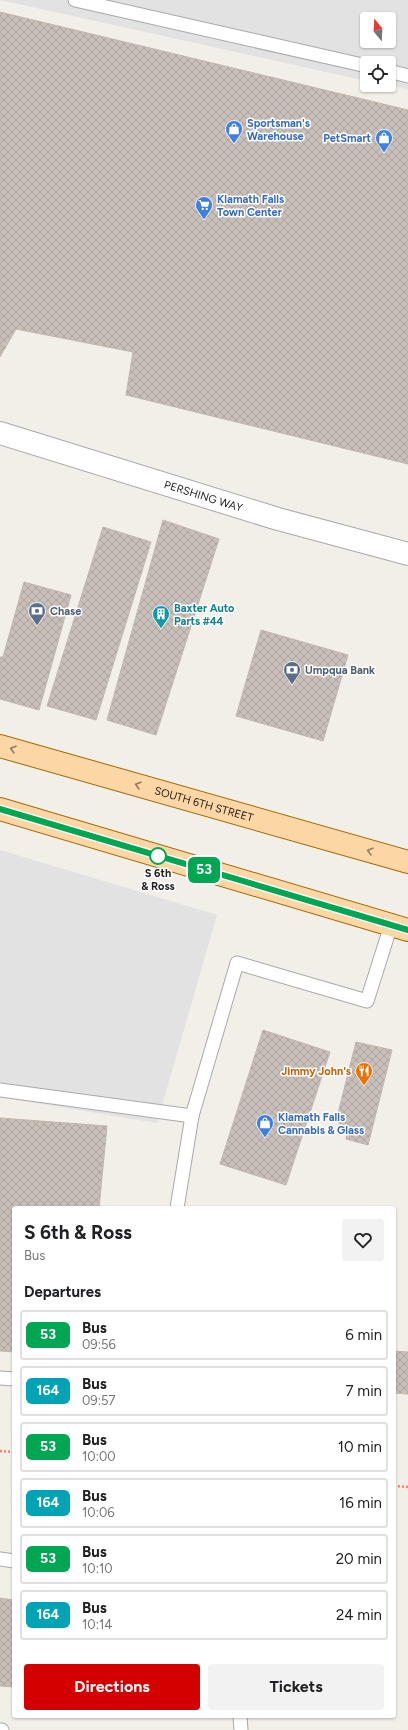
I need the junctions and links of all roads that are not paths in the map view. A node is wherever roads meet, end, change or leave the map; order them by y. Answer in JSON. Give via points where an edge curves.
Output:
{"nodes":[{"id":1,"x":75,"y":0,"type":"edge"},
{"id":2,"x":360,"y":64,"type":"edge"},
{"id":3,"x":396,"y":73,"type":"edge"},
{"id":4,"x":408,"y":76,"type":"edge"},
{"id":5,"x":0,"y":434,"type":"edge"},
{"id":6,"x":408,"y":554,"type":"edge"},
{"id":7,"x":0,"y":746,"type":"edge"},
{"id":8,"x":0,"y":809,"type":"edge"},
{"id":9,"x":408,"y":862,"type":"edge"},
{"id":10,"x":400,"y":928,"type":"edge"},
{"id":11,"x":0,"y":1090,"type":"edge"},
{"id":12,"x":192,"y":1116,"type":"junction"},
{"id":13,"x":177,"y":1206,"type":"edge"},
{"id":14,"x":0,"y":1378,"type":"edge"},
{"id":15,"x":12,"y":1379,"type":"edge"},
{"id":16,"x":0,"y":1559,"type":"edge"},
{"id":17,"x":12,"y":1561,"type":"edge"},
{"id":18,"x":240,"y":1718,"type":"edge"},
{"id":19,"x":241,"y":1730,"type":"edge"}],
"edges":[{"from":1,"to":2,"type":"lane"},
{"from":3,"to":4,"type":"lane"},
{"from":5,"to":6,"type":"street","name":"PERSHING WAY","via":[[278,519]]},
{"from":9,"to":7,"type":"main road","name":"SOUTH 6TH STREET","one_way":true},
{"from":8,"to":10,"type":"main road"},
{"from":10,"to":12,"type":"lane","via":[[367,1001],[237,963]]},
{"from":11,"to":12,"type":"lane"},
{"from":12,"to":13,"type":"lane"},
{"from":14,"to":15,"type":"lane"},
{"from":16,"to":17,"type":"lane"},
{"from":18,"to":19,"type":"lane"}]}
